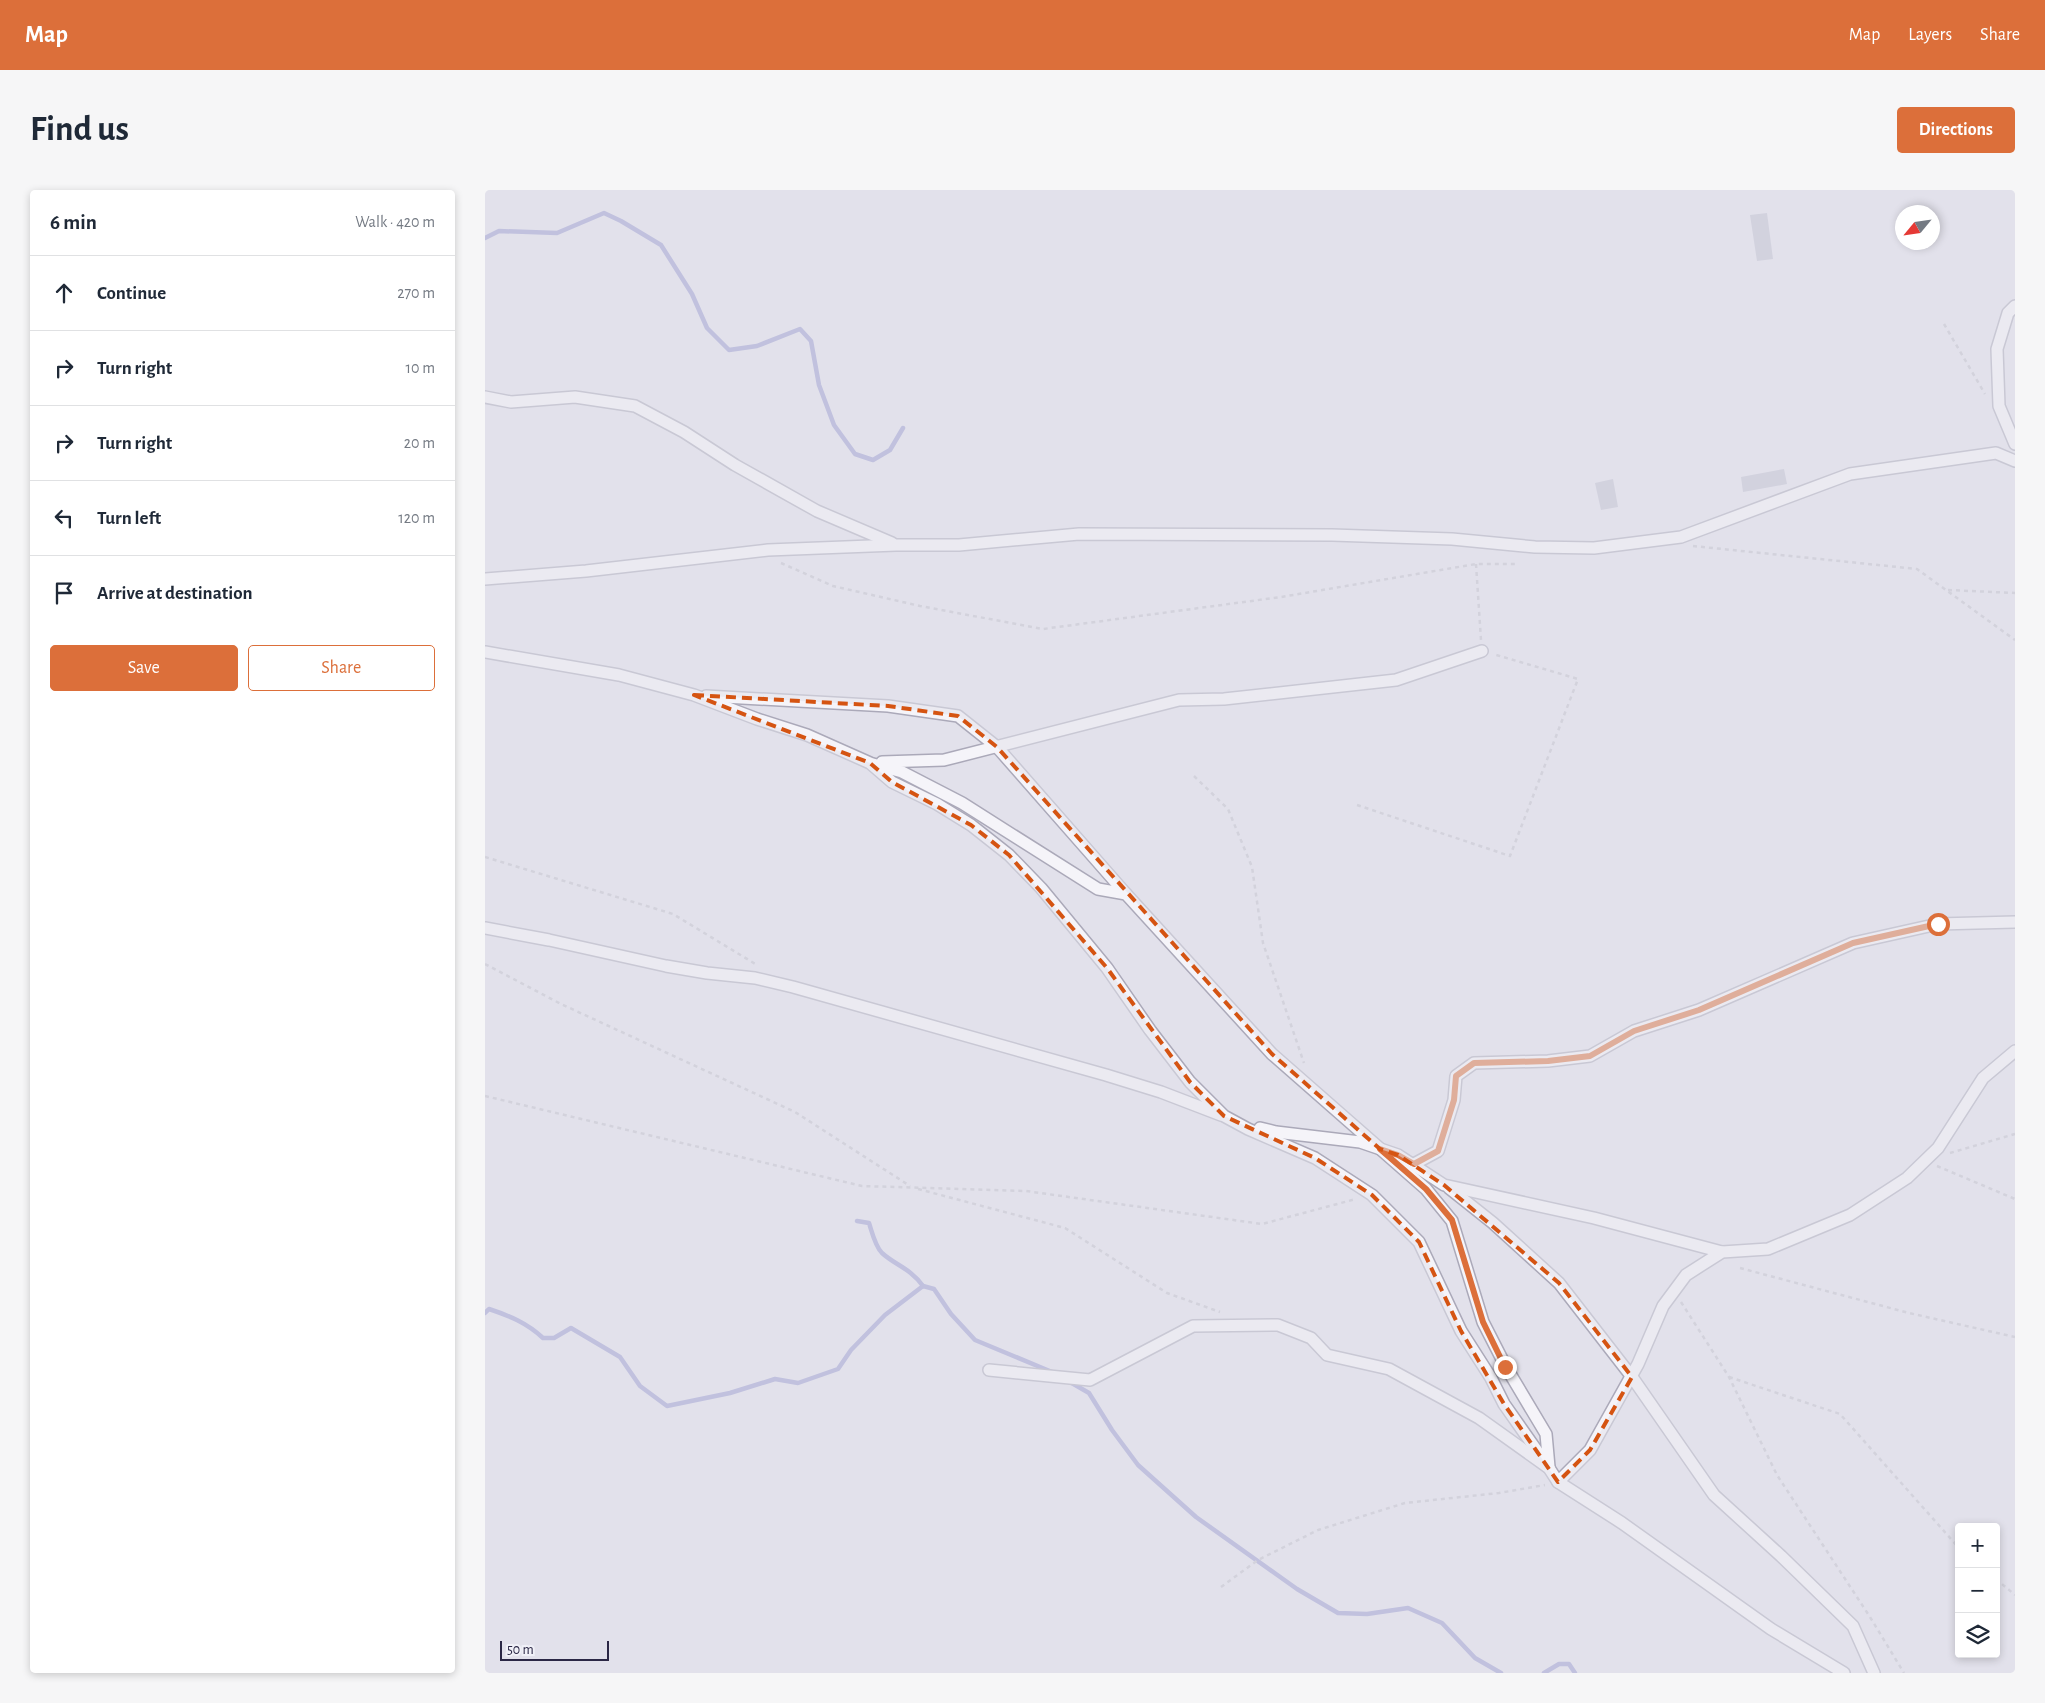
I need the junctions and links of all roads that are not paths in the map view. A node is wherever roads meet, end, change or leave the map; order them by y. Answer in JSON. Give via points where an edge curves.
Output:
{"nodes":[{"id":1,"x":2015,"y":306,"type":"edge"},
{"id":2,"x":485,"y":398,"type":"edge"},
{"id":3,"x":2015,"y":444,"type":"edge"},
{"id":4,"x":2015,"y":461,"type":"edge"},
{"id":5,"x":896,"y":545,"type":"junction"},
{"id":6,"x":485,"y":579,"type":"edge"},
{"id":7,"x":1482,"y":651,"type":"road end"},
{"id":8,"x":485,"y":652,"type":"edge"},
{"id":9,"x":694,"y":695,"type":"junction"},
{"id":10,"x":997,"y":747,"type":"junction"},
{"id":11,"x":870,"y":763,"type":"junction"},
{"id":12,"x":1126,"y":894,"type":"junction"},
{"id":13,"x":2015,"y":922,"type":"edge"},
{"id":14,"x":485,"y":928,"type":"edge"},
{"id":15,"x":2015,"y":1050,"type":"edge"},
{"id":16,"x":1224,"y":1116,"type":"junction"},
{"id":17,"x":1380,"y":1149,"type":"junction"},
{"id":18,"x":1414,"y":1164,"type":"junction"},
{"id":19,"x":1444,"y":1185,"type":"junction"},
{"id":20,"x":1722,"y":1252,"type":"junction"},
{"id":21,"x":989,"y":1370,"type":"dead end"},
{"id":22,"x":1632,"y":1376,"type":"junction"},
{"id":23,"x":1549,"y":1468,"type":"junction"},
{"id":24,"x":1558,"y":1482,"type":"junction"},
{"id":25,"x":1844,"y":1673,"type":"edge"},
{"id":26,"x":1874,"y":1673,"type":"edge"}],
"edges":[{"from":1,"to":3,"type":"street","via":[[2009,313],[1997,349],[1999,406]]},
{"from":2,"to":5,"type":"street","via":[[511,402],[575,397],[635,406],[817,510]]},
{"from":4,"to":5,"type":"street","via":[[1996,453],[1850,474],[1681,537],[1594,548],[1535,547],[1452,539],[1263,534],[1079,534],[959,545]]},
{"from":5,"to":6,"type":"street","via":[[768,550]]},
{"from":7,"to":10,"type":"street","via":[[1396,680],[1224,699],[1179,700]]},
{"from":8,"to":9,"type":"street","via":[[619,675]]},
{"from":9,"to":10,"type":"street","via":[[888,706],[958,716]]},
{"from":9,"to":11,"type":"street"},
{"from":10,"to":11,"type":"street","via":[[944,760]]},
{"from":10,"to":12,"type":"street"},
{"from":11,"to":12,"type":"street","via":[[902,772],[962,802],[1098,888]]},
{"from":11,"to":16,"type":"street","via":[[892,782],[971,825],[1009,855],[1041,888],[1107,968],[1149,1030],[1190,1082]]},
{"from":12,"to":17,"type":"street","via":[[1272,1054]]},
{"from":13,"to":18,"type":"street","via":[[1938,924],[1853,943],[1699,1010],[1634,1031],[1590,1056],[1474,1063],[1456,1076],[1454,1100],[1438,1151]]},
{"from":14,"to":16,"type":"street","via":[[666,966],[755,978],[793,987],[1096,1072]]},
{"from":15,"to":20,"type":"street","via":[[1983,1078],[1938,1148],[1907,1178],[1850,1216],[1769,1249]]},
{"from":16,"to":17,"type":"street","via":[[1276,1132],[1360,1142]]},
{"from":16,"to":23,"type":"street","via":[[1315,1158],[1372,1195],[1419,1242],[1461,1330],[1504,1404]]},
{"from":17,"to":18,"type":"street"},
{"from":17,"to":23,"type":"street","via":[[1426,1189],[1452,1220],[1483,1322],[1505,1367],[1546,1434]]},
{"from":18,"to":19,"type":"street"},
{"from":19,"to":20,"type":"street","via":[[1594,1218]]},
{"from":19,"to":22,"type":"street","via":[[1493,1223],[1559,1283]]},
{"from":20,"to":22,"type":"street","via":[[1686,1275],[1674,1290],[1663,1306]]},
{"from":21,"to":23,"type":"street","via":[[1090,1380],[1193,1326],[1277,1325],[1311,1338],[1327,1355],[1389,1369],[1435,1393],[1479,1418]]},
{"from":22,"to":24,"type":"street","via":[[1590,1450]]},
{"from":22,"to":26,"type":"street","via":[[1714,1495],[1853,1626]]},
{"from":23,"to":24,"type":"street"},
{"from":24,"to":25,"type":"street","via":[[1622,1523],[1771,1629]]}]}
